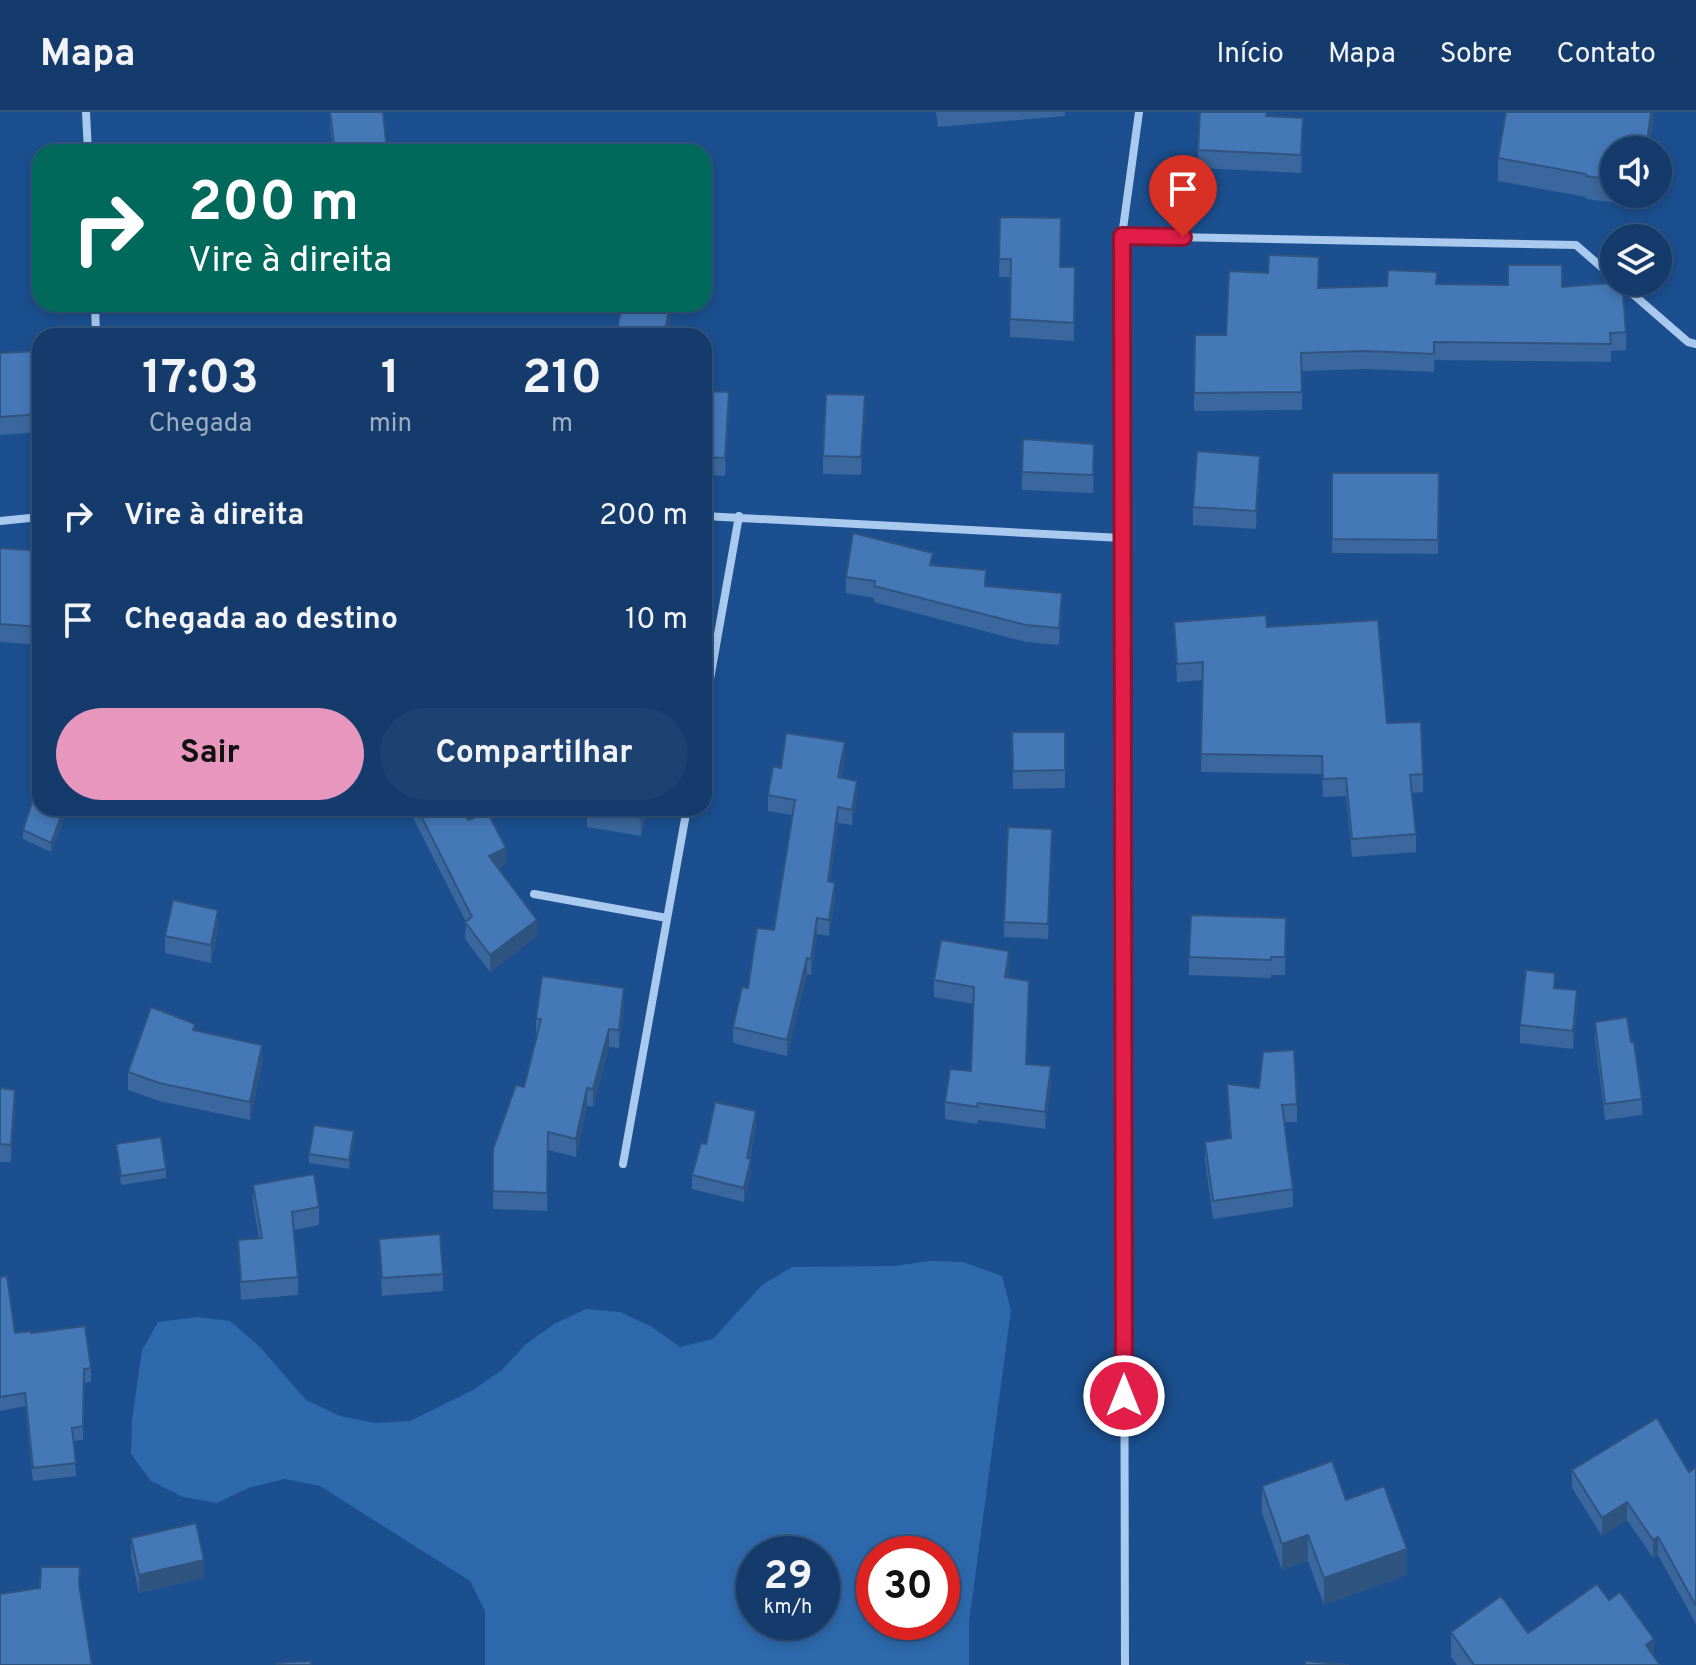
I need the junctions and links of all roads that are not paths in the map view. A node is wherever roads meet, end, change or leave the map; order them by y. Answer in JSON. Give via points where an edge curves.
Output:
{"nodes":[{"id":1,"x":86,"y":112,"type":"edge"},
{"id":2,"x":1139,"y":112,"type":"edge"},
{"id":3,"x":88,"y":144,"type":"edge"},
{"id":4,"x":1122,"y":236,"type":"junction"},
{"id":5,"x":1600,"y":266,"type":"edge"},
{"id":6,"x":1635,"y":296,"type":"edge"},
{"id":7,"x":1696,"y":344,"type":"edge"},
{"id":8,"x":712,"y":516,"type":"edge"},
{"id":9,"x":739,"y":516,"type":"junction"},
{"id":10,"x":32,"y":518,"type":"edge"},
{"id":11,"x":0,"y":521,"type":"edge"},
{"id":12,"x":1122,"y":538,"type":"junction"},
{"id":13,"x":712,"y":668,"type":"edge"},
{"id":14,"x":686,"y":816,"type":"edge"},
{"id":15,"x":534,"y":894,"type":"dead end"},
{"id":16,"x":667,"y":918,"type":"junction"},
{"id":17,"x":623,"y":1164,"type":"dead end"},
{"id":18,"x":1125,"y":1665,"type":"edge"}],
"edges":[{"from":1,"to":3,"type":"street"},
{"from":2,"to":4,"type":"street"},
{"from":4,"to":5,"type":"street","via":[[1576,245]]},
{"from":4,"to":12,"type":"street"},
{"from":6,"to":7,"type":"street"},
{"from":8,"to":9,"type":"street"},
{"from":9,"to":12,"type":"street"},
{"from":9,"to":13,"type":"street"},
{"from":10,"to":11,"type":"street"},
{"from":12,"to":18,"type":"street"},
{"from":14,"to":16,"type":"street"},
{"from":15,"to":16,"type":"street"},
{"from":16,"to":17,"type":"street"}]}
